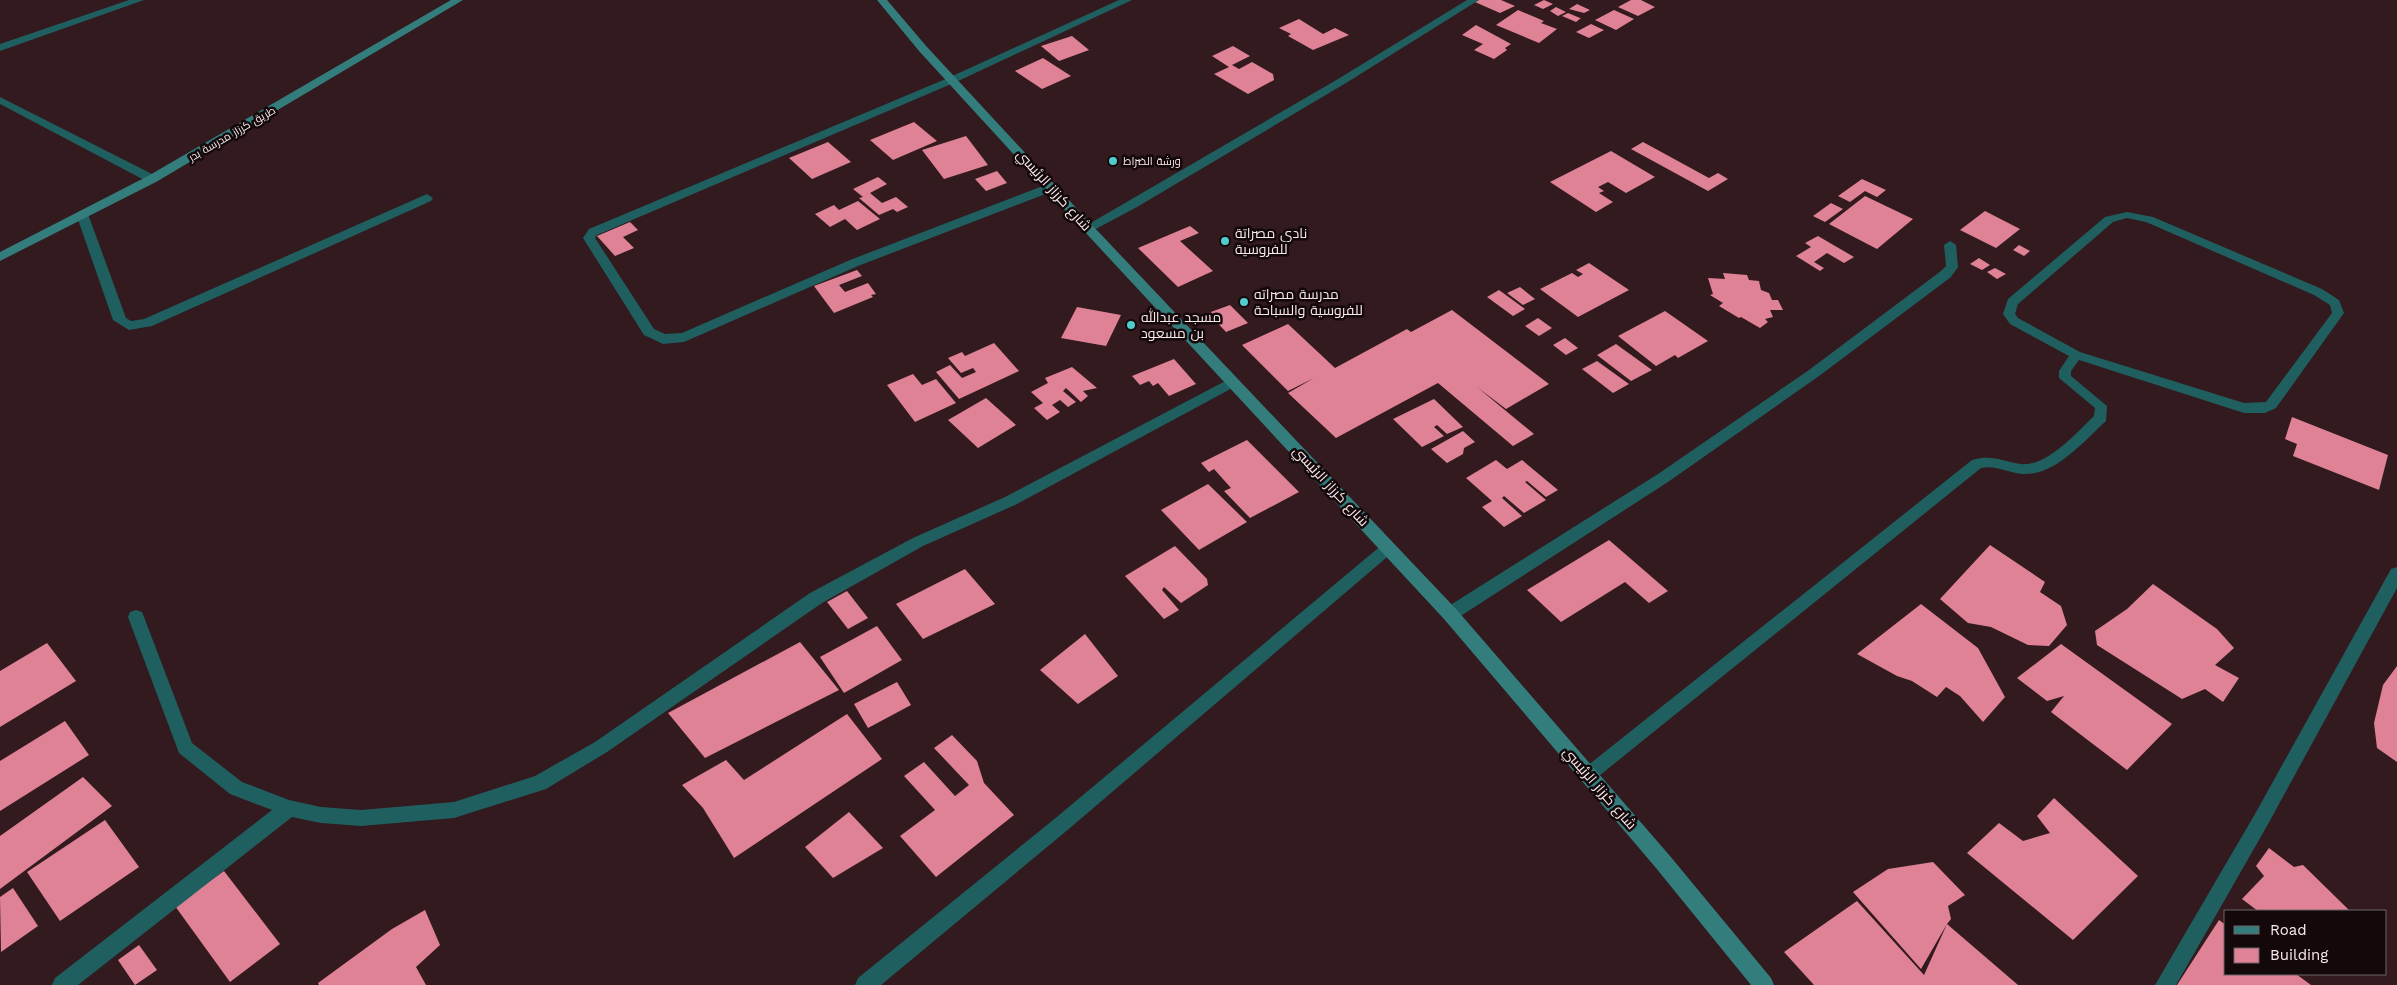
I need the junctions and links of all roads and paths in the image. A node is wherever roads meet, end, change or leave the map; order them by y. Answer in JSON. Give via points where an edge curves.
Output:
{"nodes":[{"id":1,"x":139,"y":0,"type":"edge"},
{"id":2,"x":458,"y":0,"type":"edge"},
{"id":3,"x":882,"y":0,"type":"edge"},
{"id":4,"x":1127,"y":0,"type":"edge"},
{"id":5,"x":1474,"y":0,"type":"edge"},
{"id":6,"x":0,"y":48,"type":"edge"},
{"id":7,"x":952,"y":80,"type":"junction"},
{"id":8,"x":0,"y":100,"type":"edge"},
{"id":9,"x":152,"y":179,"type":"junction"},
{"id":10,"x":1052,"y":187,"type":"junction"},
{"id":11,"x":427,"y":198,"type":"dead end"},
{"id":12,"x":82,"y":214,"type":"junction"},
{"id":13,"x":1088,"y":228,"type":"junction"},
{"id":14,"x":1950,"y":245,"type":"dead end"},
{"id":15,"x":1,"y":255,"type":"edge"},
{"id":16,"x":2076,"y":355,"type":"junction"},
{"id":17,"x":1233,"y":382,"type":"junction"},
{"id":18,"x":1388,"y":548,"type":"junction"},
{"id":19,"x":2397,"y":573,"type":"edge"},
{"id":20,"x":1450,"y":614,"type":"junction"},
{"id":21,"x":136,"y":617,"type":"dead end"},
{"id":22,"x":1588,"y":775,"type":"junction"},
{"id":23,"x":289,"y":808,"type":"junction"},
{"id":24,"x":62,"y":985,"type":"edge"},
{"id":25,"x":865,"y":985,"type":"edge"},
{"id":26,"x":1764,"y":985,"type":"edge"},
{"id":27,"x":2165,"y":985,"type":"edge"}],
"edges":[{"from":1,"to":6,"type":"street"},
{"from":2,"to":9,"type":"street","name":"طريق كرزاز مدرسة بدر"},
{"from":3,"to":7,"type":"street","name":"شارع كرزاز الرئيسي"},
{"from":4,"to":7,"type":"street"},
{"from":5,"to":13,"type":"street","via":[[1334,86]]},
{"from":7,"to":10,"type":"street","name":"شارع كرزاز الرئيسي"},
{"from":7,"to":10,"type":"street","via":[[643,210],[593,232],[589,238],[650,332],[663,339],[684,337],[854,263]]},
{"from":8,"to":9,"type":"street"},
{"from":9,"to":12,"type":"street","name":"طريق كرزاز مدرسة بدر"},
{"from":10,"to":13,"type":"street","name":"شارع كرزاز الرئيسي"},
{"from":11,"to":12,"type":"street","via":[[147,323],[129,326],[120,320]]},
{"from":12,"to":15,"type":"street","name":"طريق كرزاز مدرسة بدر"},
{"from":13,"to":17,"type":"street","name":"شارع كرزاز الرئيسي"},
{"from":14,"to":20,"type":"street","via":[[1952,267],[1946,274],[1814,373],[1663,478]]},
{"from":16,"to":16,"type":"lane","via":[[2244,408],[2265,408],[2338,313],[2338,308],[2327,296],[2149,219],[2117,216],[2012,302],[2009,308],[2009,314],[2022,326]]},
{"from":16,"to":22,"type":"lane","via":[[2065,371],[2065,378],[2101,406],[2101,418],[2040,466],[2022,469],[1996,461],[1977,464]]},
{"from":17,"to":18,"type":"street","name":"شارع كرزاز الرئيسي"},
{"from":17,"to":23,"type":"street","via":[[1010,501],[918,542],[816,598],[601,747],[540,783],[454,810],[361,818],[321,815]]},
{"from":18,"to":20,"type":"street","name":"شارع كرزاز الرئيسي"},
{"from":18,"to":25,"type":"street","via":[[1064,822]]},
{"from":19,"to":27,"type":"street","via":[[2261,820]]},
{"from":20,"to":22,"type":"street","name":"شارع كرزاز الرئيسي"},
{"from":21,"to":23,"type":"street","via":[[185,748],[236,788]]},
{"from":22,"to":26,"type":"street","name":"شارع كرزاز الرئيسي"},
{"from":23,"to":24,"type":"street"}]}
